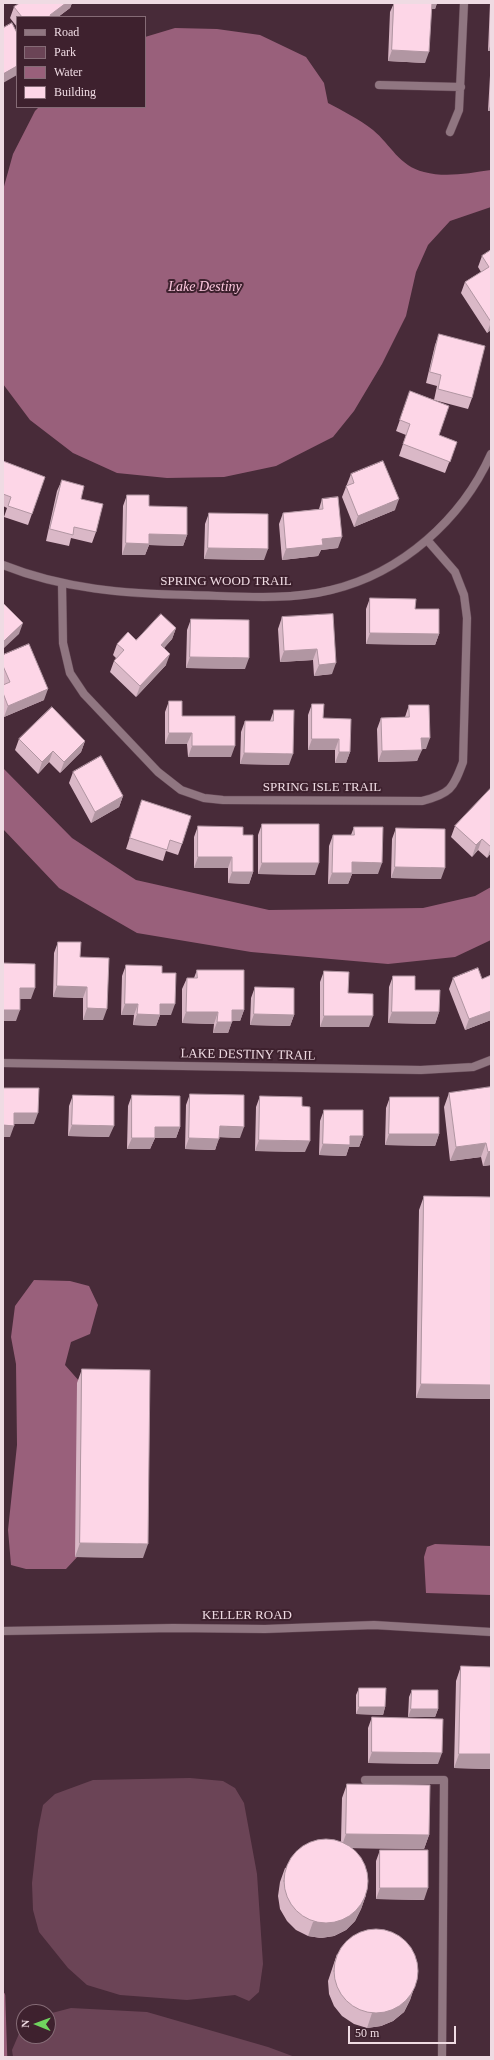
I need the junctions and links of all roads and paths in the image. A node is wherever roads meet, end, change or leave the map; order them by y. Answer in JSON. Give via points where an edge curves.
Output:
{"nodes":[{"id":1,"x":464,"y":3,"type":"edge"},
{"id":2,"x":379,"y":85,"type":"dead end"},
{"id":3,"x":461,"y":87,"type":"junction"},
{"id":4,"x":450,"y":132,"type":"dead end"},
{"id":5,"x":491,"y":454,"type":"edge"},
{"id":6,"x":428,"y":541,"type":"junction"},
{"id":7,"x":3,"y":565,"type":"edge"},
{"id":8,"x":62,"y":583,"type":"junction"},
{"id":9,"x":491,"y":1060,"type":"edge"},
{"id":10,"x":3,"y":1063,"type":"edge"},
{"id":11,"x":3,"y":1631,"type":"edge"},
{"id":12,"x":491,"y":1632,"type":"edge"},
{"id":13,"x":365,"y":1780,"type":"dead end"},
{"id":14,"x":442,"y":2057,"type":"edge"}],
"edges":[{"from":1,"to":3,"type":"street"},
{"from":2,"to":3,"type":"street"},
{"from":3,"to":4,"type":"street","via":[[459,110]]},
{"from":5,"to":6,"type":"street","name":"SPRING WOOD TRAIL","via":[[483,472],[456,510]]},
{"from":6,"to":8,"type":"street","name":"SPRING WOOD TRAIL","via":[[381,572],[338,588],[276,597],[128,594]]},
{"from":6,"to":8,"type":"street","name":"SPRING ISLE TRAIL","via":[[456,572],[464,595],[467,618],[463,762],[456,782],[441,796],[422,801],[223,800],[204,798],[181,790],[158,772],[84,694],[70,673],[64,643]]},
{"from":7,"to":8,"type":"street","name":"SPRING WOOD TRAIL","via":[[22,573]]},
{"from":9,"to":10,"type":"street","name":"LAKE DESTINY TRAIL","via":[[473,1066],[421,1070]]},
{"from":11,"to":12,"type":"street","name":"KELLER ROAD","via":[[264,1629],[374,1625]]},
{"from":13,"to":14,"type":"street","via":[[444,1780]]}]}
